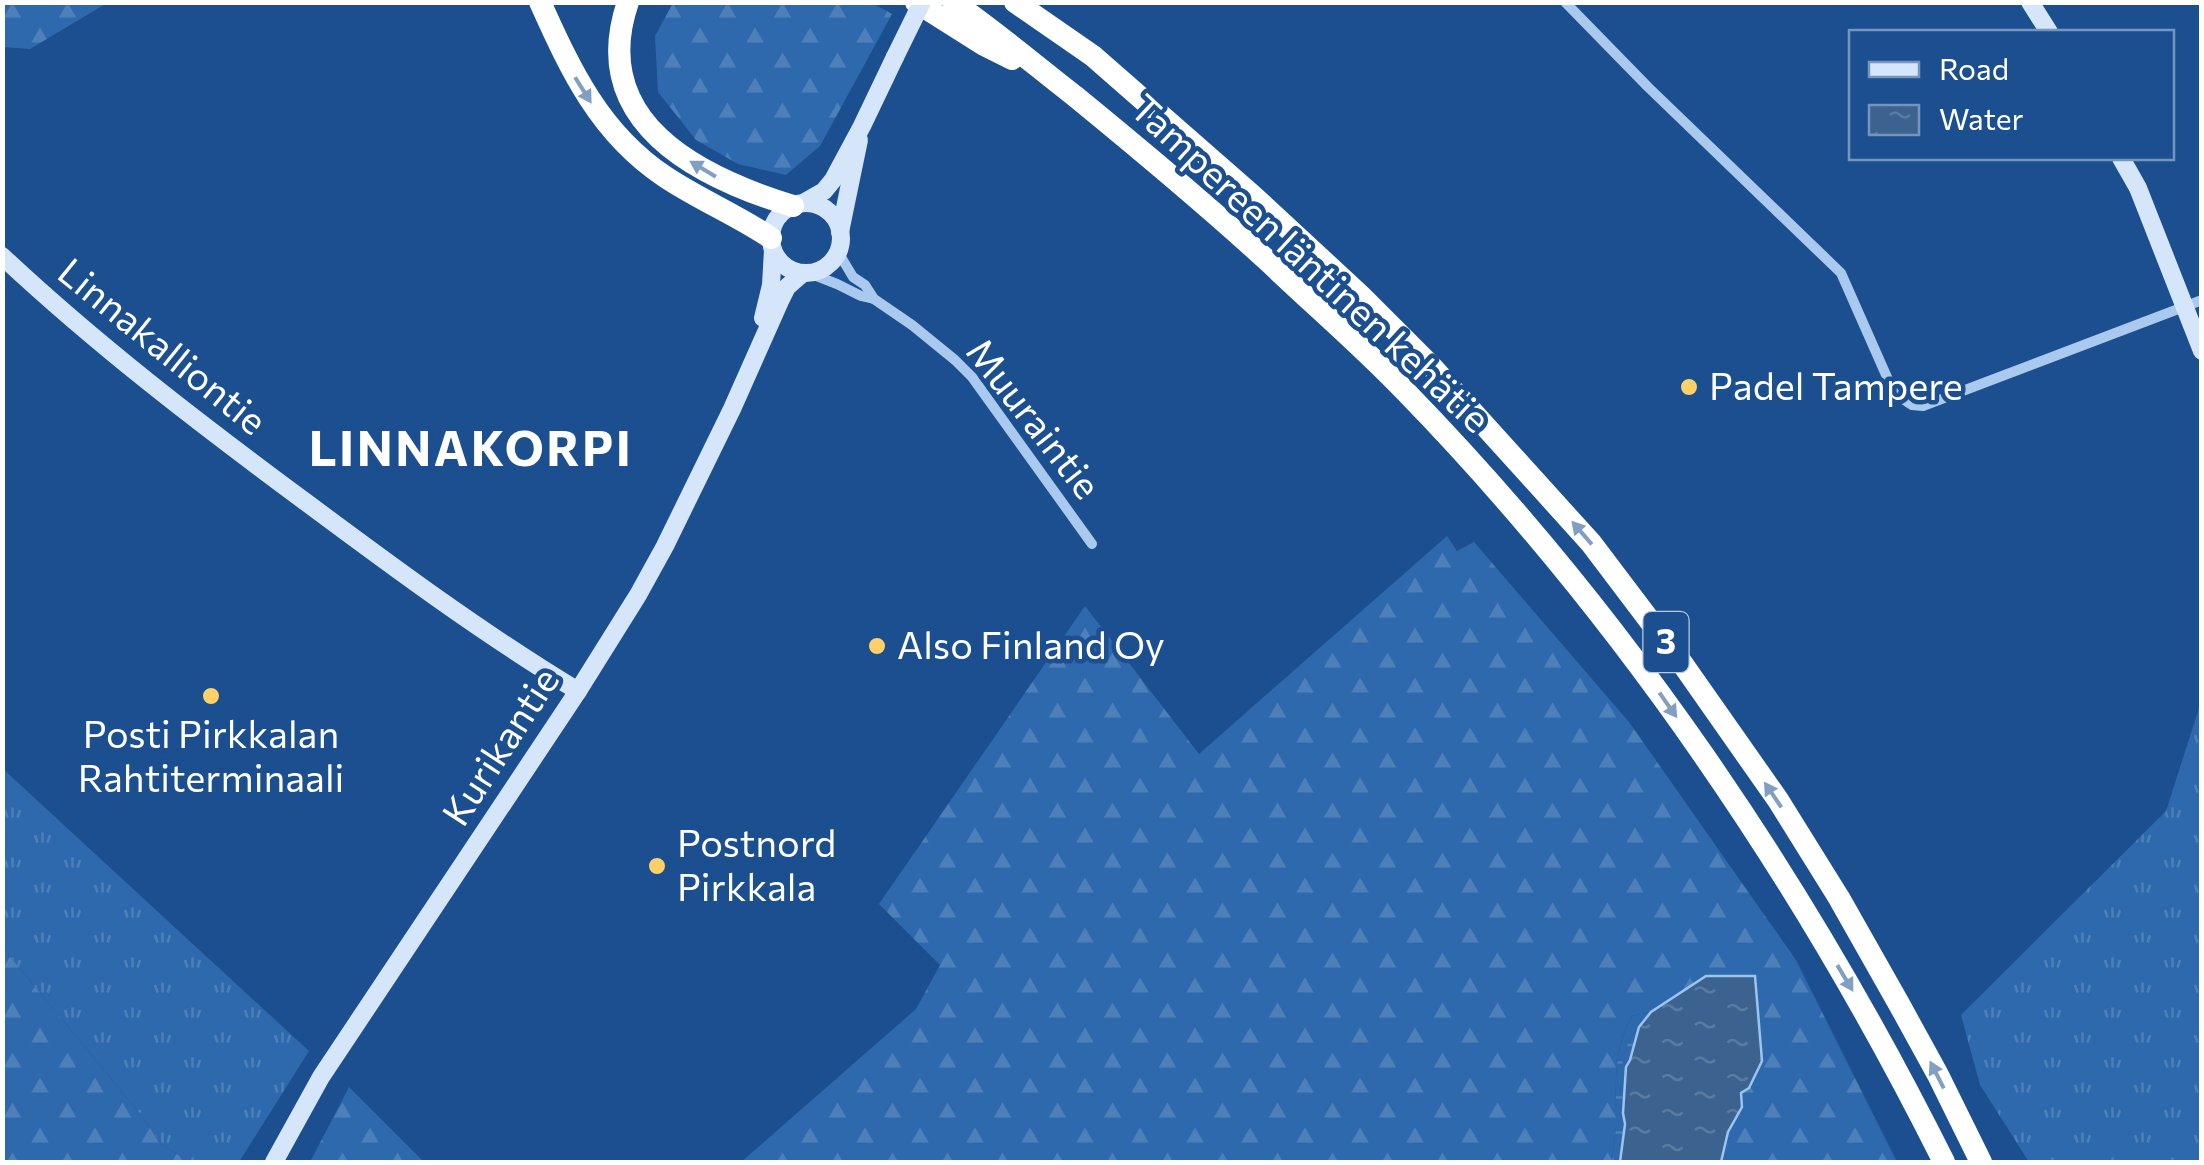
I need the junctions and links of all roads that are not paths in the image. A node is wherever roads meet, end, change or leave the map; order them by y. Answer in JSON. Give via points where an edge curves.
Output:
{"nodes":[{"id":1,"x":540,"y":2,"type":"edge"},
{"id":2,"x":628,"y":2,"type":"edge"},
{"id":3,"x":919,"y":2,"type":"edge"},
{"id":4,"x":953,"y":2,"type":"edge"},
{"id":5,"x":1015,"y":2,"type":"edge"},
{"id":6,"x":1038,"y":2,"type":"edge"},
{"id":7,"x":1565,"y":2,"type":"edge"},
{"id":8,"x":2030,"y":2,"type":"edge"},
{"id":9,"x":2048,"y":30,"type":"edge"},
{"id":10,"x":1092,"y":56,"type":"junction"},
{"id":11,"x":1052,"y":78,"type":"junction"},
{"id":12,"x":862,"y":126,"type":"junction"},
{"id":13,"x":2122,"y":160,"type":"edge"},
{"id":14,"x":798,"y":204,"type":"junction"},
{"id":15,"x":840,"y":239,"type":"junction"},
{"id":16,"x":772,"y":244,"type":"junction"},
{"id":17,"x":2,"y":256,"type":"edge"},
{"id":18,"x":806,"y":273,"type":"junction"},
{"id":19,"x":874,"y":300,"type":"junction"},
{"id":20,"x":2193,"y":303,"type":"edge"},
{"id":21,"x":2202,"y":351,"type":"edge"},
{"id":22,"x":755,"y":353,"type":"junction"},
{"id":23,"x":1092,"y":544,"type":"dead end"},
{"id":24,"x":578,"y":690,"type":"junction"},
{"id":25,"x":274,"y":1162,"type":"edge"},
{"id":26,"x":1944,"y":1162,"type":"edge"},
{"id":27,"x":1980,"y":1162,"type":"edge"}],
"edges":[{"from":1,"to":16,"type":"highway","one_way":true,"via":[[588,98],[626,145]]},
{"from":14,"to":2,"type":"highway","one_way":true,"via":[[727,183],[672,150],[642,120],[620,71],[619,36]]},
{"from":3,"to":11,"type":"highway"},
{"from":3,"to":12,"type":"main road","bridge":true},
{"from":4,"to":11,"type":"highway","name":"Tampereen läntinen kehätie","number":"3"},
{"from":5,"to":10,"type":"highway","name":"Tampereen läntinen kehätie","number":"3"},
{"from":6,"to":10,"type":"highway"},
{"from":7,"to":20,"type":"street","via":[[1841,274],[1894,393],[1912,405]]},
{"from":8,"to":9,"type":"main road"},
{"from":27,"to":10,"type":"highway","name":"Tampereen läntinen kehätie","number":"3","one_way":true,"via":[[1907,1018],[1798,832],[1591,543],[1360,296]]},
{"from":11,"to":26,"type":"highway","name":"Tampereen läntinen kehätie","number":"3","one_way":true,"via":[[1224,221],[1404,389],[1580,589],[1742,812],[1868,1018]]},
{"from":12,"to":14,"type":"main road","via":[[824,191]]},
{"from":12,"to":15,"type":"main road"},
{"from":13,"to":20,"type":"main road"},
{"from":14,"to":15,"type":"main road","via":[[832,214]]},
{"from":14,"to":16,"type":"main road","via":[[778,216]]},
{"from":15,"to":18,"type":"main road","via":[[829,264]]},
{"from":15,"to":19,"type":"street","name":"Muuraintie","via":[[846,267]]},
{"from":16,"to":18,"type":"main road","via":[[783,264]]},
{"from":16,"to":22,"type":"main road","name":"Kurikantie","via":[[771,285]]},
{"from":17,"to":24,"type":"main road","name":"Linnakalliontie","via":[[196,421],[437,600]]},
{"from":18,"to":19,"type":"street","name":"Muuraintie"},
{"from":18,"to":22,"type":"main road","name":"Kurikantie","via":[[788,286]]},
{"from":19,"to":23,"type":"street","name":"Muuraintie","via":[[972,377]]},
{"from":20,"to":21,"type":"main road"},
{"from":22,"to":24,"type":"main road","name":"Kurikantie","via":[[665,546]]},
{"from":24,"to":25,"type":"main road","name":"Kurikantie","via":[[321,1077]]}]}
